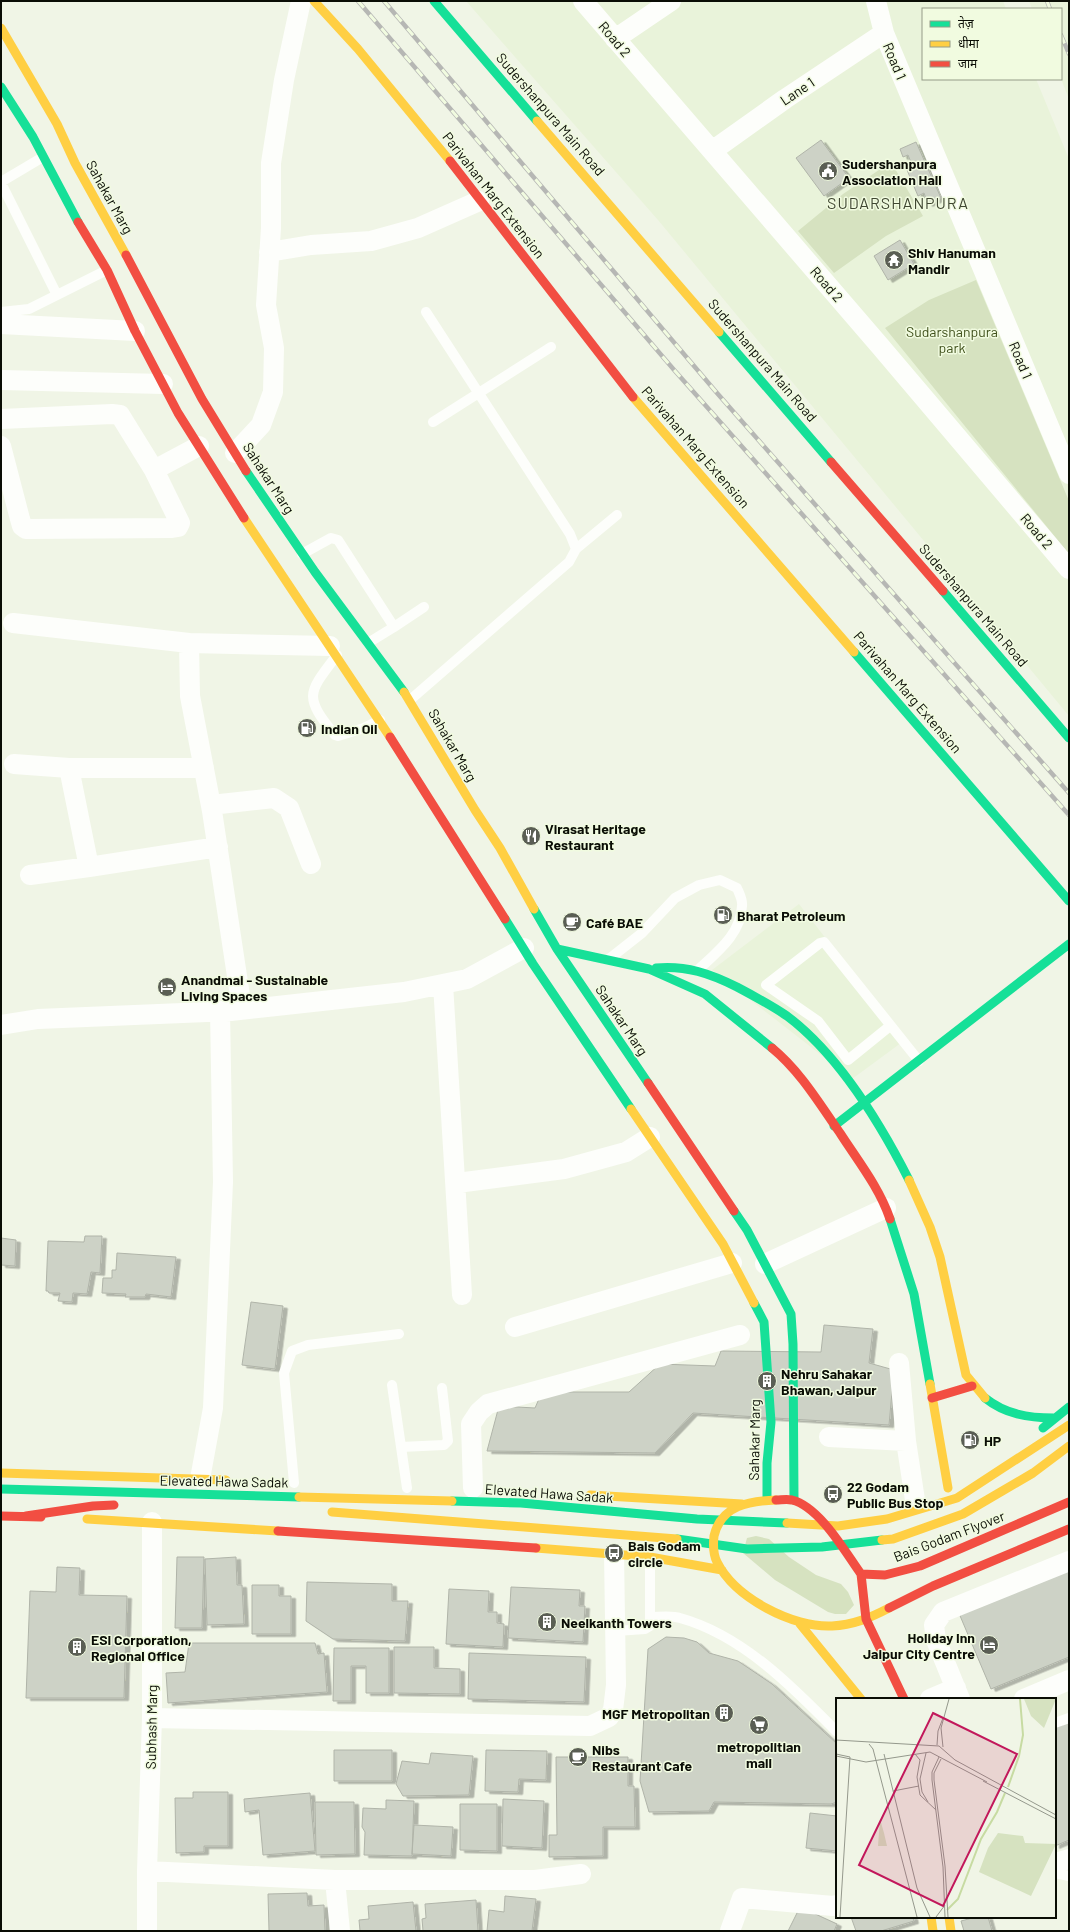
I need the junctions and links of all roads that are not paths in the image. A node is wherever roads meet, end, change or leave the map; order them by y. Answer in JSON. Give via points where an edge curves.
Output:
{"nodes":[{"id":1,"x":300,"y":1,"type":"edge"},
{"id":2,"x":314,"y":1,"type":"edge"},
{"id":3,"x":434,"y":1,"type":"edge"},
{"id":4,"x":583,"y":1,"type":"edge"},
{"id":5,"x":671,"y":1,"type":"edge"},
{"id":6,"x":876,"y":1,"type":"edge"},
{"id":7,"x":1,"y":28,"type":"edge"},
{"id":8,"x":884,"y":33,"type":"junction"},
{"id":9,"x":615,"y":39,"type":"junction"},
{"id":10,"x":1,"y":87,"type":"edge"},
{"id":11,"x":712,"y":151,"type":"junction"},
{"id":12,"x":43,"y":157,"type":"junction"},
{"id":13,"x":1,"y":183,"type":"edge"},
{"id":14,"x":479,"y":201,"type":"junction"},
{"id":15,"x":269,"y":252,"type":"junction"},
{"id":16,"x":107,"y":270,"type":"junction"},
{"id":17,"x":57,"y":295,"type":"junction"},
{"id":18,"x":1,"y":312,"type":"edge"},
{"id":19,"x":426,"y":312,"type":"dead end"},
{"id":20,"x":1,"y":324,"type":"edge"},
{"id":21,"x":135,"y":331,"type":"junction"},
{"id":22,"x":551,"y":347,"type":"dead end"},
{"id":23,"x":1,"y":380,"type":"edge"},
{"id":24,"x":163,"y":384,"type":"junction"},
{"id":25,"x":480,"y":393,"type":"junction"},
{"id":26,"x":1,"y":419,"type":"edge"},
{"id":27,"x":434,"y":422,"type":"dead end"},
{"id":28,"x":1,"y":446,"type":"edge"},
{"id":29,"x":199,"y":446,"type":"junction"},
{"id":30,"x":235,"y":453,"type":"junction"},
{"id":31,"x":154,"y":470,"type":"junction"},
{"id":32,"x":1069,"y":474,"type":"edge"},
{"id":33,"x":617,"y":515,"type":"dead end"},
{"id":34,"x":576,"y":549,"type":"junction"},
{"id":35,"x":302,"y":554,"type":"junction"},
{"id":36,"x":1069,"y":569,"type":"edge"},
{"id":37,"x":424,"y":607,"type":"dead end"},
{"id":38,"x":13,"y":623,"type":"dead end"},
{"id":39,"x":394,"y":627,"type":"junction"},
{"id":40,"x":189,"y":643,"type":"junction"},
{"id":41,"x":368,"y":643,"type":"junction"},
{"id":42,"x":333,"y":650,"type":"junction"},
{"id":43,"x":410,"y":700,"type":"junction"},
{"id":44,"x":380,"y":720,"type":"junction"},
{"id":45,"x":1066,"y":728,"type":"edge"},
{"id":46,"x":14,"y":764,"type":"dead end"},
{"id":47,"x":69,"y":768,"type":"junction"},
{"id":48,"x":204,"y":768,"type":"junction"},
{"id":49,"x":211,"y":805,"type":"junction"},
{"id":50,"x":218,"y":848,"type":"junction"},
{"id":51,"x":311,"y":864,"type":"dead end"},
{"id":52,"x":89,"y":867,"type":"junction"},
{"id":53,"x":30,"y":875,"type":"dead end"},
{"id":54,"x":1069,"y":901,"type":"edge"},
{"id":55,"x":1069,"y":944,"type":"edge"},
{"id":56,"x":524,"y":948,"type":"junction"},
{"id":57,"x":557,"y":949,"type":"junction"},
{"id":58,"x":607,"y":960,"type":"junction"},
{"id":59,"x":649,"y":969,"type":"junction"},
{"id":60,"x":698,"y":970,"type":"junction"},
{"id":61,"x":444,"y":984,"type":"junction"},
{"id":62,"x":242,"y":1009,"type":"junction"},
{"id":63,"x":220,"y":1011,"type":"junction"},
{"id":64,"x":1,"y":1025,"type":"edge"},
{"id":65,"x":890,"y":1026,"type":"junction"},
{"id":66,"x":919,"y":1061,"type":"junction"},
{"id":67,"x":863,"y":1104,"type":"junction"},
{"id":68,"x":834,"y":1126,"type":"junction"},
{"id":69,"x":650,"y":1137,"type":"junction"},
{"id":70,"x":457,"y":1183,"type":"junction"},
{"id":71,"x":886,"y":1208,"type":"junction"},
{"id":72,"x":732,"y":1262,"type":"junction"},
{"id":73,"x":765,"y":1264,"type":"junction"},
{"id":74,"x":462,"y":1295,"type":"dead end"},
{"id":75,"x":515,"y":1327,"type":"dead end"},
{"id":76,"x":399,"y":1334,"type":"dead end"},
{"id":77,"x":740,"y":1335,"type":"dead end"},
{"id":78,"x":899,"y":1362,"type":"dead end"},
{"id":79,"x":392,"y":1385,"type":"dead end"},
{"id":80,"x":972,"y":1386,"type":"junction"},
{"id":81,"x":442,"y":1388,"type":"dead end"},
{"id":82,"x":932,"y":1398,"type":"junction"},
{"id":83,"x":1069,"y":1407,"type":"edge"},
{"id":84,"x":1054,"y":1418,"type":"junction"},
{"id":85,"x":1069,"y":1425,"type":"edge"},
{"id":86,"x":829,"y":1437,"type":"dead end"},
{"id":87,"x":906,"y":1441,"type":"junction"},
{"id":88,"x":1069,"y":1446,"type":"edge"},
{"id":89,"x":401,"y":1447,"type":"junction"},
{"id":90,"x":1,"y":1473,"type":"edge"},
{"id":91,"x":978,"y":1473,"type":"dead end"},
{"id":92,"x":200,"y":1479,"type":"junction"},
{"id":93,"x":239,"y":1481,"type":"dead end"},
{"id":94,"x":294,"y":1483,"type":"dead end"},
{"id":95,"x":948,"y":1487,"type":"dead end"},
{"id":96,"x":407,"y":1488,"type":"dead end"},
{"id":97,"x":473,"y":1488,"type":"dead end"},
{"id":98,"x":1,"y":1489,"type":"edge"},
{"id":99,"x":581,"y":1494,"type":"dead end"},
{"id":100,"x":767,"y":1499,"type":"junction"},
{"id":101,"x":794,"y":1500,"type":"junction"},
{"id":102,"x":915,"y":1500,"type":"dead end"},
{"id":103,"x":1069,"y":1502,"type":"edge"},
{"id":104,"x":742,"y":1504,"type":"junction"},
{"id":105,"x":124,"y":1505,"type":"dead end"},
{"id":106,"x":326,"y":1512,"type":"dead end"},
{"id":107,"x":1,"y":1516,"type":"edge"},
{"id":108,"x":26,"y":1516,"type":"junction"},
{"id":109,"x":152,"y":1522,"type":"junction"},
{"id":110,"x":1069,"y":1529,"type":"edge"},
{"id":111,"x":614,"y":1553,"type":"junction"},
{"id":112,"x":650,"y":1557,"type":"junction"},
{"id":113,"x":1069,"y":1561,"type":"edge"},
{"id":114,"x":722,"y":1570,"type":"junction"},
{"id":115,"x":861,"y":1574,"type":"junction"},
{"id":116,"x":650,"y":1617,"type":"junction"},
{"id":117,"x":866,"y":1619,"type":"junction"},
{"id":118,"x":800,"y":1624,"type":"junction"},
{"id":119,"x":616,"y":1631,"type":"junction"},
{"id":120,"x":1069,"y":1680,"type":"edge"},
{"id":121,"x":958,"y":1693,"type":"edge"},
{"id":122,"x":860,"y":1698,"type":"edge"},
{"id":123,"x":904,"y":1698,"type":"edge"},
{"id":124,"x":935,"y":1698,"type":"edge"},
{"id":125,"x":1026,"y":1698,"type":"edge"},
{"id":126,"x":152,"y":1718,"type":"junction"},
{"id":127,"x":1069,"y":1718,"type":"edge"},
{"id":128,"x":1056,"y":1723,"type":"edge"},
{"id":129,"x":836,"y":1731,"type":"edge"},
{"id":130,"x":1069,"y":1859,"type":"edge"},
{"id":131,"x":1056,"y":1863,"type":"edge"},
{"id":132,"x":147,"y":1871,"type":"junction"},
{"id":133,"x":1056,"y":1873,"type":"edge"},
{"id":134,"x":581,"y":1874,"type":"dead end"},
{"id":135,"x":1069,"y":1876,"type":"edge"},
{"id":136,"x":335,"y":1880,"type":"junction"},
{"id":137,"x":836,"y":1905,"type":"edge"},
{"id":138,"x":931,"y":1918,"type":"edge"},
{"id":139,"x":949,"y":1918,"type":"edge"},
{"id":140,"x":147,"y":1931,"type":"edge"},
{"id":141,"x":340,"y":1931,"type":"edge"},
{"id":142,"x":730,"y":1931,"type":"edge"},
{"id":143,"x":933,"y":1931,"type":"edge"},
{"id":144,"x":951,"y":1931,"type":"edge"}],
"edges":[{"from":1,"to":15,"type":"street","via":[[271,163]]},
{"from":2,"to":14,"type":"street","name":"Parivahan Marg Extension","via":[[434,140]]},
{"from":3,"to":45,"type":"street","name":"Sudershanpura Main Road"},
{"from":4,"to":9,"type":"street","name":"Road 2"},
{"from":5,"to":9,"type":"street"},
{"from":6,"to":8,"type":"street","name":"Road 1"},
{"from":7,"to":30,"type":"street","name":"Sahakar Marg","via":[[58,124],[75,163],[202,399]]},
{"from":8,"to":11,"type":"street","name":"Lane 1"},
{"from":8,"to":32,"type":"street","name":"Road 1"},
{"from":9,"to":11,"type":"street","name":"Road 2"},
{"from":10,"to":12,"type":"street","name":"Sahakar Marg"},
{"from":11,"to":36,"type":"street","name":"Road 2"},
{"from":12,"to":13,"type":"lane"},
{"from":12,"to":16,"type":"street","name":"Sahakar Marg","via":[[88,241]]},
{"from":13,"to":17,"type":"lane"},
{"from":14,"to":15,"type":"street","via":[[418,228],[371,241],[311,245]]},
{"from":14,"to":54,"type":"street","name":"Parivahan Marg Extension","via":[[644,411]]},
{"from":15,"to":30,"type":"street","via":[[266,305],[274,348],[273,392],[261,424]]},
{"from":16,"to":17,"type":"lane"},
{"from":16,"to":21,"type":"street","name":"Sahakar Marg"},
{"from":17,"to":18,"type":"lane","via":[[29,309]]},
{"from":19,"to":25,"type":"lane"},
{"from":20,"to":21,"type":"street"},
{"from":21,"to":24,"type":"street","name":"Sahakar Marg"},
{"from":22,"to":25,"type":"lane"},
{"from":23,"to":24,"type":"street"},
{"from":24,"to":29,"type":"street","name":"Sahakar Marg"},
{"from":25,"to":27,"type":"lane"},
{"from":25,"to":34,"type":"lane","via":[[570,534]]},
{"from":26,"to":31,"type":"street","via":[[120,415]]},
{"from":28,"to":31,"type":"street","via":[[22,526],[26,529],[178,526],[180,519]]},
{"from":29,"to":31,"type":"street"},
{"from":29,"to":42,"type":"street","name":"Sahakar Marg","via":[[231,499]]},
{"from":30,"to":35,"type":"street","name":"Sahakar Marg"},
{"from":33,"to":34,"type":"lane"},
{"from":34,"to":43,"type":"lane","via":[[569,562]]},
{"from":35,"to":39,"type":"lane","via":[[331,538],[338,540]]},
{"from":35,"to":41,"type":"street","name":"Sahakar Marg"},
{"from":37,"to":39,"type":"lane"},
{"from":38,"to":40,"type":"street"},
{"from":39,"to":41,"type":"lane"},
{"from":40,"to":42,"type":"street"},
{"from":40,"to":48,"type":"street","via":[[190,696]]},
{"from":41,"to":43,"type":"street","name":"Sahakar Marg"},
{"from":42,"to":44,"type":"street","name":"Sahakar Marg"},
{"from":42,"to":44,"type":"lane","via":[[312,690],[312,700],[322,717],[338,736]]},
{"from":43,"to":57,"type":"street","name":"Sahakar Marg","via":[[500,848]]},
{"from":44,"to":56,"type":"street","name":"Sahakar Marg"},
{"from":46,"to":47,"type":"street"},
{"from":47,"to":48,"type":"street"},
{"from":47,"to":52,"type":"street"},
{"from":48,"to":49,"type":"street"},
{"from":49,"to":50,"type":"street"},
{"from":49,"to":51,"type":"street","via":[[274,798],[289,808]]},
{"from":50,"to":52,"type":"street"},
{"from":50,"to":62,"type":"street"},
{"from":52,"to":53,"type":"street"},
{"from":55,"to":66,"type":"street"},
{"from":56,"to":61,"type":"street","via":[[467,979]]},
{"from":56,"to":69,"type":"street","name":"Sahakar Marg"},
{"from":57,"to":58,"type":"street"},
{"from":57,"to":73,"type":"street","name":"Sahakar Marg","via":[[746,1230]]},
{"from":58,"to":59,"type":"street"},
{"from":58,"to":60,"type":"lane","via":[[642,933],[675,898],[699,885],[720,880],[737,888],[743,904],[739,921],[728,941]]},
{"from":59,"to":60,"type":"street","via":[[665,966]]},
{"from":59,"to":68,"type":"street","via":[[705,994],[788,1061]]},
{"from":60,"to":67,"type":"street","via":[[769,1004],[793,1021],[830,1057]]},
{"from":61,"to":62,"type":"street","via":[[404,992]]},
{"from":61,"to":70,"type":"street"},
{"from":62,"to":63,"type":"street"},
{"from":63,"to":64,"type":"street","via":[[38,1019]]},
{"from":63,"to":92,"type":"street","via":[[223,1182],[213,1408]]},
{"from":65,"to":65,"type":"lane","via":[[824,942],[766,985],[818,1021],[848,1060]]},
{"from":65,"to":66,"type":"lane"},
{"from":66,"to":67,"type":"street"},
{"from":67,"to":68,"type":"street"},
{"from":67,"to":80,"type":"street","via":[[891,1147],[928,1222],[940,1258],[966,1375]]},
{"from":68,"to":71,"type":"street","via":[[874,1185]]},
{"from":69,"to":70,"type":"street","via":[[626,1152],[564,1169]]},
{"from":69,"to":72,"type":"street","name":"Sahakar Marg","via":[[723,1244]]},
{"from":70,"to":74,"type":"street"},
{"from":71,"to":73,"type":"street"},
{"from":71,"to":82,"type":"street","via":[[914,1294]]},
{"from":72,"to":75,"type":"street"},
{"from":72,"to":100,"type":"street","name":"Sahakar Marg","via":[[764,1322],[771,1422]]},
{"from":73,"to":101,"type":"street","name":"Sahakar Marg","via":[[791,1314]]},
{"from":76,"to":94,"type":"lane","via":[[308,1345],[292,1351],[284,1373]]},
{"from":77,"to":97,"type":"street","via":[[488,1404],[471,1424]]},
{"from":78,"to":87,"type":"street"},
{"from":79,"to":89,"type":"lane"},
{"from":80,"to":82,"type":"street"},
{"from":80,"to":84,"type":"street","via":[[991,1403],[1012,1414]]},
{"from":81,"to":89,"type":"lane","via":[[448,1441],[444,1445]]},
{"from":82,"to":95,"type":"street"},
{"from":83,"to":84,"type":"street"},
{"from":84,"to":91,"type":"street","via":[[1019,1449]]},
{"from":85,"to":98,"type":"street","name":"Elevated Hawa Sadak","via":[[957,1498],[887,1519],[838,1526],[697,1519],[522,1503]]},
{"from":86,"to":87,"type":"street"},
{"from":87,"to":102,"type":"street"},
{"from":88,"to":106,"type":"street","via":[[1032,1474],[963,1514],[893,1539],[822,1547],[747,1549],[670,1538]]},
{"from":89,"to":96,"type":"lane"},
{"from":90,"to":92,"type":"street"},
{"from":92,"to":93,"type":"street"},
{"from":99,"to":104,"type":"street"},
{"from":100,"to":101,"type":"street"},
{"from":100,"to":104,"type":"street"},
{"from":101,"to":115,"type":"street","via":[[821,1514]]},
{"from":103,"to":115,"type":"street","name":"Bais Godam Flyover","via":[[920,1566],[885,1575]]},
{"from":104,"to":114,"type":"street","via":[[725,1513],[717,1526],[713,1550]]},
{"from":105,"to":108,"type":"street","via":[[93,1506]]},
{"from":107,"to":108,"type":"street"},
{"from":108,"to":109,"type":"street"},
{"from":109,"to":111,"type":"street"},
{"from":109,"to":126,"type":"street","name":"Subhash Marg"},
{"from":110,"to":117,"type":"street","via":[[913,1595]]},
{"from":111,"to":112,"type":"street"},
{"from":111,"to":119,"type":"street"},
{"from":112,"to":114,"type":"street"},
{"from":112,"to":116,"type":"lane"},
{"from":113,"to":121,"type":"street","via":[[943,1612],[934,1625],[936,1640]]},
{"from":114,"to":118,"type":"street","via":[[742,1592],[768,1610]]},
{"from":115,"to":117,"type":"street"},
{"from":116,"to":119,"type":"lane","via":[[650,1626],[645,1629]]},
{"from":116,"to":129,"type":"lane","via":[[679,1617],[735,1641],[799,1694]]},
{"from":117,"to":118,"type":"street","via":[[848,1625]]},
{"from":117,"to":123,"type":"street"},
{"from":118,"to":122,"type":"street"},
{"from":119,"to":126,"type":"street","via":[[616,1685],[613,1710],[609,1717],[590,1726]]},
{"from":120,"to":125,"type":"street"},
{"from":121,"to":124,"type":"street"},
{"from":126,"to":132,"type":"street","name":"Subhash Marg"},
{"from":127,"to":128,"type":"lane"},
{"from":130,"to":131,"type":"street"},
{"from":132,"to":136,"type":"street"},
{"from":132,"to":140,"type":"street","name":"Subhash Marg"},
{"from":133,"to":135,"type":"lane"},
{"from":134,"to":136,"type":"street","via":[[535,1880]]},
{"from":136,"to":141,"type":"street"},
{"from":137,"to":142,"type":"street","via":[[742,1898]]},
{"from":138,"to":143,"type":"street"},
{"from":139,"to":144,"type":"street"}]}
